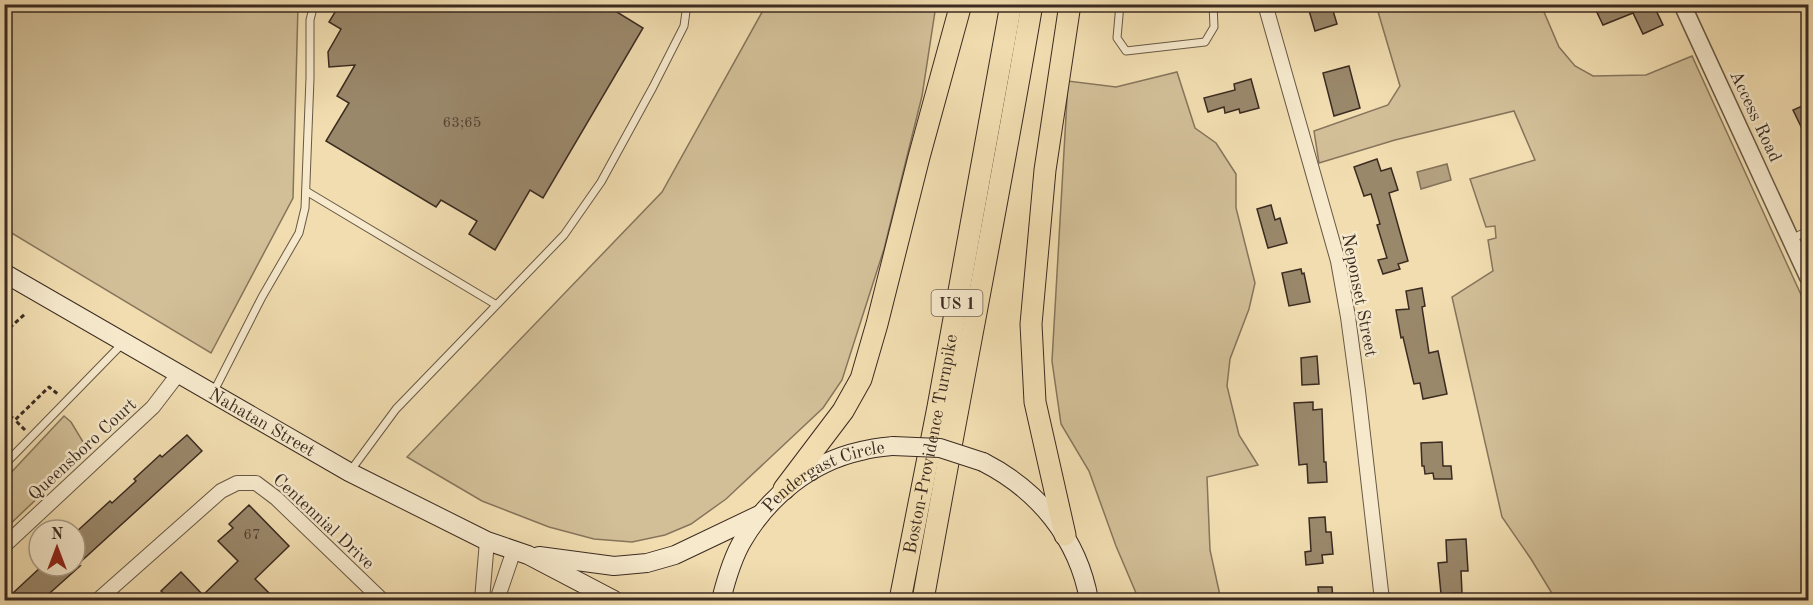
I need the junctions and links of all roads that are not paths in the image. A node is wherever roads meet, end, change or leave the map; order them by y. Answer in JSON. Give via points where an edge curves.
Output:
{"nodes":[{"id":1,"x":314,"y":4,"type":"edge"},
{"id":2,"x":687,"y":4,"type":"edge"},
{"id":3,"x":961,"y":4,"type":"edge"},
{"id":4,"x":1011,"y":4,"type":"edge"},
{"id":5,"x":1032,"y":4,"type":"edge"},
{"id":6,"x":1070,"y":4,"type":"edge"},
{"id":7,"x":1120,"y":4,"type":"edge"},
{"id":8,"x":1213,"y":4,"type":"edge"},
{"id":9,"x":1265,"y":4,"type":"edge"},
{"id":10,"x":1682,"y":4,"type":"edge"},
{"id":11,"x":306,"y":191,"type":"junction"},
{"id":12,"x":1809,"y":231,"type":"edge"},
{"id":13,"x":1791,"y":239,"type":"junction"},
{"id":14,"x":4,"y":273,"type":"edge"},
{"id":15,"x":1809,"y":277,"type":"edge"},
{"id":16,"x":495,"y":304,"type":"junction"},
{"id":17,"x":124,"y":342,"type":"junction"},
{"id":18,"x":179,"y":372,"type":"junction"},
{"id":19,"x":213,"y":393,"type":"junction"},
{"id":20,"x":4,"y":465,"type":"edge"},
{"id":21,"x":349,"y":472,"type":"junction"},
{"id":22,"x":784,"y":489,"type":"junction"},
{"id":23,"x":761,"y":514,"type":"junction"},
{"id":24,"x":1065,"y":535,"type":"junction"},
{"id":25,"x":487,"y":541,"type":"junction"},
{"id":26,"x":4,"y":546,"type":"edge"},
{"id":27,"x":521,"y":553,"type":"junction"},
{"id":28,"x":1080,"y":566,"type":"junction"},
{"id":29,"x":98,"y":600,"type":"edge"},
{"id":30,"x":382,"y":600,"type":"edge"},
{"id":31,"x":482,"y":600,"type":"edge"},
{"id":32,"x":497,"y":600,"type":"edge"},
{"id":33,"x":614,"y":600,"type":"edge"},
{"id":34,"x":721,"y":600,"type":"edge"},
{"id":35,"x":900,"y":600,"type":"edge"},
{"id":36,"x":922,"y":600,"type":"edge"},
{"id":37,"x":1089,"y":600,"type":"edge"},
{"id":38,"x":1100,"y":600,"type":"edge"},
{"id":39,"x":1382,"y":600,"type":"edge"}],
"edges":[{"from":1,"to":11,"type":"lane","via":[[310,20]]},
{"from":2,"to":16,"type":"lane","via":[[684,26],[601,182],[564,235]]},
{"from":3,"to":22,"type":"main road","via":[[861,379],[843,411]]},
{"from":4,"to":35,"type":"main road","name":"Boston-Providence Turnpike","number":"US 1"},
{"from":5,"to":36,"type":"main road","name":"Boston-Providence Turnpike","number":"US 1"},
{"from":6,"to":24,"type":"main road","via":[[1045,170],[1031,324],[1035,402]]},
{"from":7,"to":8,"type":"lane","via":[[1117,38],[1126,51],[1205,42],[1214,27]]},
{"from":9,"to":39,"type":"street","name":"Neponset Street","via":[[1338,261],[1358,391]]},
{"from":10,"to":13,"type":"street","name":"Access Road"},
{"from":11,"to":16,"type":"lane"},
{"from":11,"to":19,"type":"lane","via":[[299,233]]},
{"from":12,"to":13,"type":"lane"},
{"from":13,"to":15,"type":"street","name":"Access Road"},
{"from":14,"to":17,"type":"main road","name":"Nahatan Street"},
{"from":16,"to":21,"type":"lane","via":[[396,409]]},
{"from":17,"to":18,"type":"main road","name":"Nahatan Street"},
{"from":17,"to":20,"type":"lane"},
{"from":18,"to":19,"type":"main road","name":"Nahatan Street"},
{"from":18,"to":26,"type":"street","name":"Queensboro Court","via":[[153,407]]},
{"from":19,"to":21,"type":"main road","name":"Nahatan Street"},
{"from":21,"to":25,"type":"main road","name":"Nahatan Street"},
{"from":22,"to":23,"type":"main road","name":"Pendergast Circle"},
{"from":22,"to":24,"type":"main road","name":"Pendergast Circle","bridge":true,"via":[[808,472],[861,451],[893,446],[940,448],[983,462],[1025,488]]},
{"from":23,"to":27,"type":"main road","name":"Nahatan Street","via":[[675,555],[647,563],[614,566]]},
{"from":23,"to":34,"type":"main road","name":"Pendergast Circle","via":[[742,542]]},
{"from":24,"to":28,"type":"main road","name":"Pendergast Circle"},
{"from":25,"to":27,"type":"main road","name":"Nahatan Street"},
{"from":25,"to":31,"type":"street"},
{"from":27,"to":32,"type":"street"},
{"from":27,"to":33,"type":"main road","name":"Nahatan Street"},
{"from":28,"to":37,"type":"main road","name":"Pendergast Circle"},
{"from":28,"to":38,"type":"main road"},
{"from":29,"to":30,"type":"street","name":"Centennial Drive","via":[[221,491],[237,483],[256,483],[276,498]]}]}
